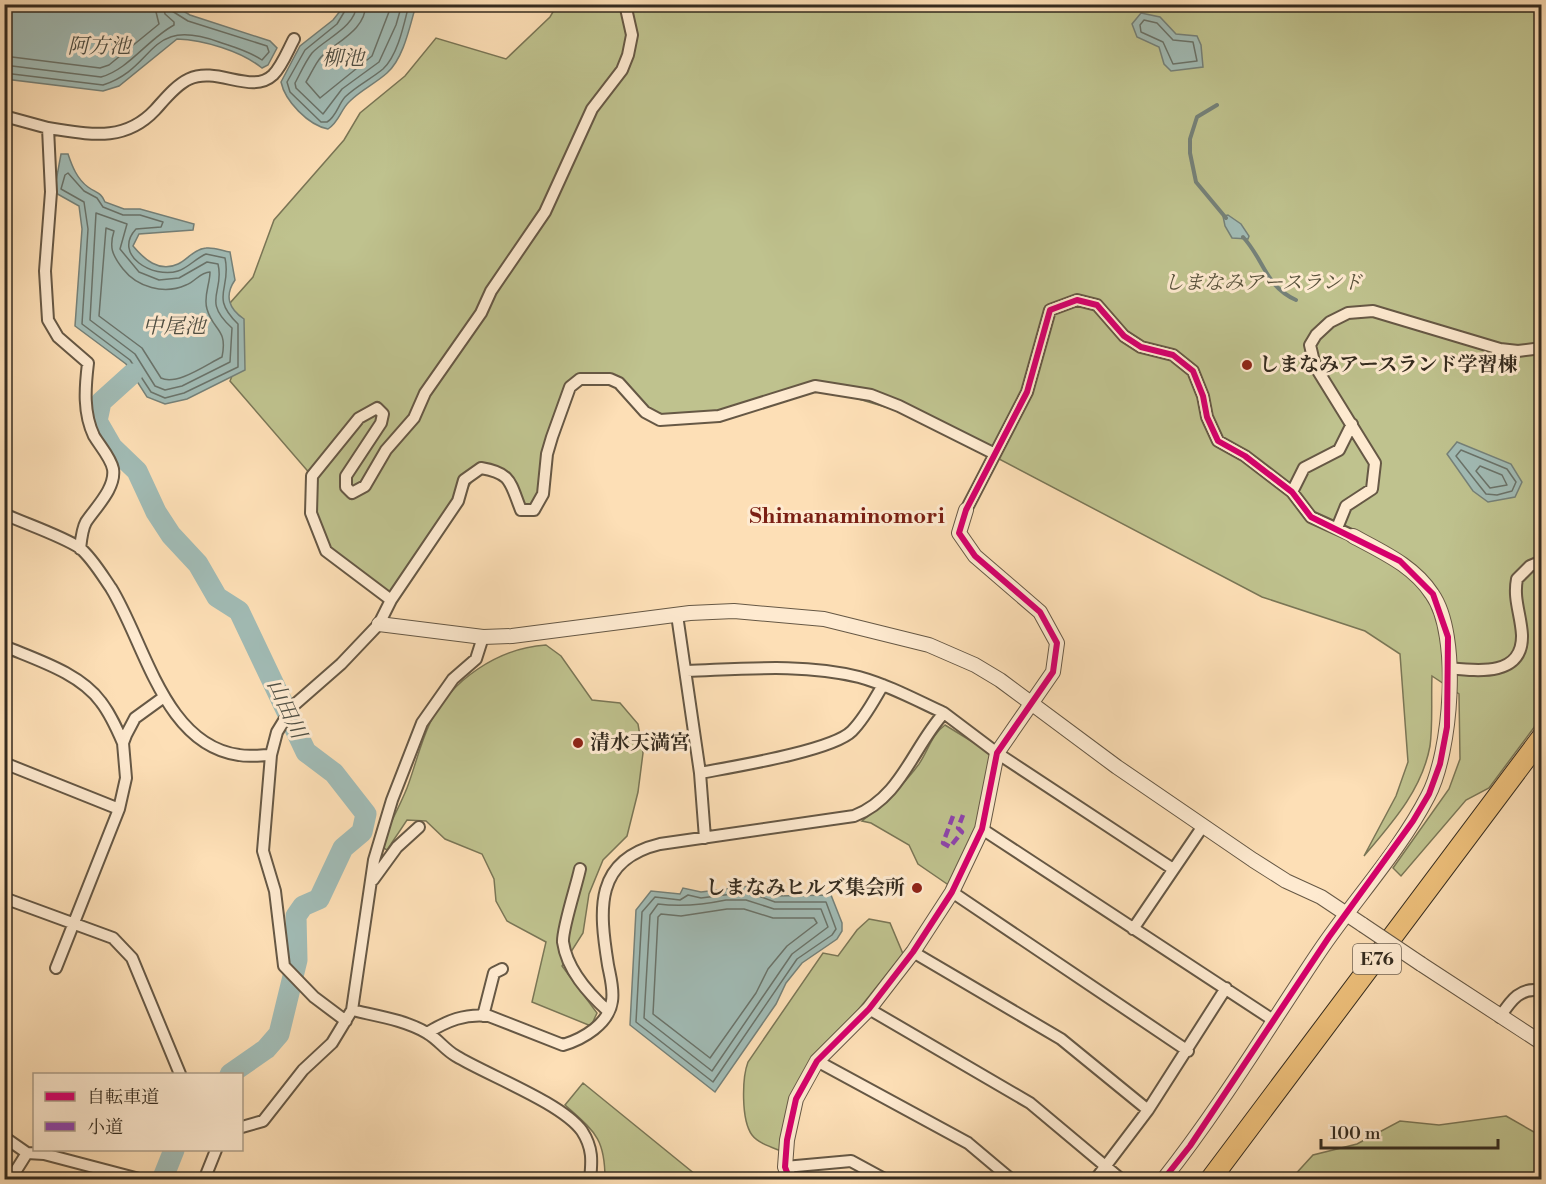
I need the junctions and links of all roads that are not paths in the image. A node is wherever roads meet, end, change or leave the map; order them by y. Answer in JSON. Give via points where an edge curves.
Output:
{"nodes":[{"id":1,"x":626,"y":4,"type":"edge"},
{"id":2,"x":294,"y":39,"type":"dead end"},
{"id":3,"x":4,"y":116,"type":"edge"},
{"id":4,"x":48,"y":128,"type":"junction"},
{"id":5,"x":1542,"y":348,"type":"edge"},
{"id":6,"x":1352,"y":424,"type":"junction"},
{"id":7,"x":995,"y":454,"type":"junction"},
{"id":8,"x":1292,"y":492,"type":"junction"},
{"id":9,"x":966,"y":510,"type":"joint"},
{"id":10,"x":4,"y":514,"type":"edge"},
{"id":11,"x":1337,"y":528,"type":"junction"},
{"id":12,"x":1353,"y":536,"type":"joint"},
{"id":13,"x":80,"y":549,"type":"junction"},
{"id":14,"x":1542,"y":561,"type":"edge"},
{"id":15,"x":391,"y":600,"type":"junction"},
{"id":16,"x":677,"y":615,"type":"junction"},
{"id":17,"x":379,"y":624,"type":"junction"},
{"id":18,"x":483,"y":637,"type":"junction"},
{"id":19,"x":4,"y":646,"type":"edge"},
{"id":20,"x":1449,"y":668,"type":"junction"},
{"id":21,"x":687,"y":671,"type":"junction"},
{"id":22,"x":883,"y":685,"type":"junction"},
{"id":23,"x":164,"y":697,"type":"junction"},
{"id":24,"x":1034,"y":702,"type":"junction"},
{"id":25,"x":944,"y":713,"type":"junction"},
{"id":26,"x":1542,"y":737,"type":"edge"},
{"id":27,"x":123,"y":743,"type":"junction"},
{"id":28,"x":997,"y":753,"type":"junction"},
{"id":29,"x":271,"y":755,"type":"junction"},
{"id":30,"x":4,"y":764,"type":"edge"},
{"id":31,"x":700,"y":773,"type":"junction"},
{"id":32,"x":119,"y":809,"type":"junction"},
{"id":33,"x":1203,"y":826,"type":"junction"},
{"id":34,"x":419,"y":827,"type":"dead end"},
{"id":35,"x":982,"y":829,"type":"junction"},
{"id":36,"x":705,"y":838,"type":"junction"},
{"id":37,"x":580,"y":869,"type":"dead end"},
{"id":38,"x":1173,"y":869,"type":"junction"},
{"id":39,"x":373,"y":880,"type":"junction"},
{"id":40,"x":952,"y":892,"type":"junction"},
{"id":41,"x":4,"y":898,"type":"edge"},
{"id":42,"x":1346,"y":914,"type":"junction"},
{"id":43,"x":74,"y":925,"type":"junction"},
{"id":44,"x":1133,"y":929,"type":"junction"},
{"id":45,"x":913,"y":952,"type":"junction"},
{"id":46,"x":56,"y":968,"type":"dead end"},
{"id":47,"x":502,"y":969,"type":"dead end"},
{"id":48,"x":1226,"y":988,"type":"junction"},
{"id":49,"x":1542,"y":991,"type":"edge"},
{"id":50,"x":869,"y":1009,"type":"junction"},
{"id":51,"x":352,"y":1010,"type":"junction"},
{"id":52,"x":608,"y":1011,"type":"junction"},
{"id":53,"x":483,"y":1016,"type":"junction"},
{"id":54,"x":1500,"y":1017,"type":"junction"},
{"id":55,"x":1274,"y":1020,"type":"junction"},
{"id":56,"x":346,"y":1021,"type":"junction"},
{"id":57,"x":427,"y":1033,"type":"junction"},
{"id":58,"x":1542,"y":1044,"type":"edge"},
{"id":59,"x":1188,"y":1051,"type":"junction"},
{"id":60,"x":817,"y":1060,"type":"junction"},
{"id":61,"x":180,"y":1073,"type":"edge"},
{"id":62,"x":1149,"y":1110,"type":"junction"},
{"id":63,"x":243,"y":1127,"type":"edge"},
{"id":64,"x":4,"y":1137,"type":"edge"},
{"id":65,"x":215,"y":1151,"type":"edge"},
{"id":66,"x":27,"y":1153,"type":"junction"},
{"id":67,"x":1104,"y":1166,"type":"junction"},
{"id":68,"x":788,"y":1173,"type":"edge"},
{"id":69,"x":10,"y":1179,"type":"edge"},
{"id":70,"x":143,"y":1179,"type":"edge"},
{"id":71,"x":204,"y":1179,"type":"edge"},
{"id":72,"x":590,"y":1179,"type":"edge"},
{"id":73,"x":886,"y":1179,"type":"edge"},
{"id":74,"x":1012,"y":1179,"type":"edge"},
{"id":75,"x":1095,"y":1179,"type":"edge"},
{"id":76,"x":1122,"y":1179,"type":"edge"},
{"id":77,"x":1163,"y":1179,"type":"edge"},
{"id":78,"x":1210,"y":1179,"type":"edge"}],
"edges":[{"from":1,"to":15,"type":"street","via":[[632,35],[622,70],[592,109],[545,212],[425,393],[414,418],[386,450],[358,492],[352,493],[346,487],[346,476],[381,423],[383,414],[377,408],[359,418],[312,476],[311,513],[326,551]]},
{"from":2,"to":4,"type":"street","via":[[274,74],[263,82],[205,74],[188,79],[134,128],[100,134]]},
{"from":3,"to":4,"type":"street"},
{"from":4,"to":13,"type":"street","via":[[48,320],[58,337],[88,363],[85,395],[89,418],[113,469],[110,485],[84,524]]},
{"from":5,"to":6,"type":"street","via":[[1500,349],[1373,311],[1348,313],[1323,328],[1310,345],[1315,366]]},
{"from":6,"to":8,"type":"street","via":[[1339,450],[1304,468]]},
{"from":6,"to":11,"type":"street","via":[[1375,463],[1372,489],[1346,506]]},
{"from":7,"to":8,"type":"street","via":[[1027,392],[1050,310],[1077,300],[1097,305],[1124,336],[1141,347],[1173,355],[1193,371],[1218,441]]},
{"from":7,"to":9,"type":"street"},
{"from":7,"to":15,"type":"street","via":[[871,395],[815,386],[719,416],[660,420],[645,412],[619,383],[610,379],[580,379],[570,387],[552,437],[543,494],[534,510],[522,510],[511,482],[500,471],[481,468],[464,480],[458,501]]},
{"from":8,"to":11,"type":"street","via":[[1311,517]]},
{"from":9,"to":24,"type":"street","via":[[959,533],[975,556],[1040,612],[1058,643],[1053,672]]},
{"from":10,"to":13,"type":"street"},
{"from":11,"to":12,"type":"street"},
{"from":12,"to":20,"type":"street","via":[[1400,561],[1433,594],[1448,637]]},
{"from":13,"to":23,"type":"street","via":[[120,604]]},
{"from":14,"to":20,"type":"street","via":[[1517,579],[1522,636],[1518,654],[1501,669],[1479,672]]},
{"from":15,"to":17,"type":"street"},
{"from":16,"to":18,"type":"street"},
{"from":16,"to":21,"type":"street"},
{"from":16,"to":24,"type":"street","via":[[766,612],[868,628],[956,656]]},
{"from":17,"to":18,"type":"street"},
{"from":17,"to":29,"type":"street","via":[[293,706],[277,732]]},
{"from":18,"to":39,"type":"street","via":[[476,659],[453,679],[422,723],[382,832]]},
{"from":19,"to":27,"type":"street","via":[[71,676],[88,688],[110,716]]},
{"from":20,"to":42,"type":"street","via":[[1447,727],[1429,794]]},
{"from":21,"to":22,"type":"street","via":[[788,669],[856,676]]},
{"from":21,"to":31,"type":"street"},
{"from":22,"to":25,"type":"street"},
{"from":22,"to":31,"type":"street","via":[[851,732],[838,740],[759,762]]},
{"from":23,"to":27,"type":"street","via":[[135,718]]},
{"from":23,"to":29,"type":"street","via":[[187,729],[211,747],[239,755]]},
{"from":24,"to":28,"type":"street"},
{"from":24,"to":33,"type":"street","via":[[1117,767]]},
{"from":25,"to":28,"type":"street"},
{"from":25,"to":36,"type":"street","via":[[899,780],[869,810],[854,816]]},
{"from":26,"to":78,"type":"highway","number":"E76"},
{"from":27,"to":32,"type":"street","via":[[126,778]]},
{"from":28,"to":35,"type":"street"},
{"from":28,"to":38,"type":"street"},
{"from":29,"to":56,"type":"street","via":[[263,851],[276,891],[284,966],[314,997]]},
{"from":30,"to":32,"type":"street"},
{"from":31,"to":36,"type":"street"},
{"from":32,"to":43,"type":"street"},
{"from":33,"to":38,"type":"street"},
{"from":33,"to":42,"type":"street","via":[[1286,881],[1322,897]]},
{"from":34,"to":39,"type":"street","via":[[397,847]]},
{"from":35,"to":40,"type":"street"},
{"from":35,"to":44,"type":"street"},
{"from":36,"to":52,"type":"street","via":[[647,847],[616,868],[605,888],[602,914],[612,990]]},
{"from":37,"to":52,"type":"street","via":[[563,940],[586,992]]},
{"from":38,"to":44,"type":"street"},
{"from":39,"to":51,"type":"street"},
{"from":40,"to":45,"type":"street"},
{"from":40,"to":59,"type":"street"},
{"from":41,"to":43,"type":"street"},
{"from":42,"to":54,"type":"street","bridge":true},
{"from":42,"to":55,"type":"street"},
{"from":43,"to":46,"type":"street"},
{"from":43,"to":61,"type":"street","via":[[113,938],[132,958]]},
{"from":44,"to":48,"type":"street"},
{"from":45,"to":50,"type":"street"},
{"from":45,"to":62,"type":"street","via":[[1061,1039]]},
{"from":47,"to":53,"type":"street","via":[[494,973]]},
{"from":48,"to":55,"type":"street"},
{"from":48,"to":59,"type":"street"},
{"from":49,"to":54,"type":"street","via":[[1532,989],[1517,994]]},
{"from":50,"to":60,"type":"street"},
{"from":50,"to":67,"type":"street","via":[[1030,1103]]},
{"from":51,"to":56,"type":"street"},
{"from":51,"to":57,"type":"street"},
{"from":52,"to":53,"type":"street","via":[[596,1029],[563,1045]]},
{"from":53,"to":57,"type":"street","via":[[461,1017]]},
{"from":54,"to":58,"type":"street"},
{"from":55,"to":77,"type":"street","via":[[1190,1146]]},
{"from":56,"to":63,"type":"street","via":[[332,1043],[303,1070],[263,1121]]},
{"from":57,"to":72,"type":"street","via":[[452,1054],[513,1084],[581,1130],[592,1153]]},
{"from":59,"to":62,"type":"street"},
{"from":60,"to":68,"type":"street","via":[[796,1099],[787,1140]]},
{"from":60,"to":74,"type":"street","via":[[968,1143]]},
{"from":62,"to":67,"type":"street"},
{"from":64,"to":66,"type":"street"},
{"from":65,"to":71,"type":"street"},
{"from":66,"to":69,"type":"street"},
{"from":66,"to":70,"type":"street"},
{"from":67,"to":75,"type":"street"},
{"from":67,"to":76,"type":"street"},
{"from":68,"to":73,"type":"street","via":[[851,1161]]}]}
